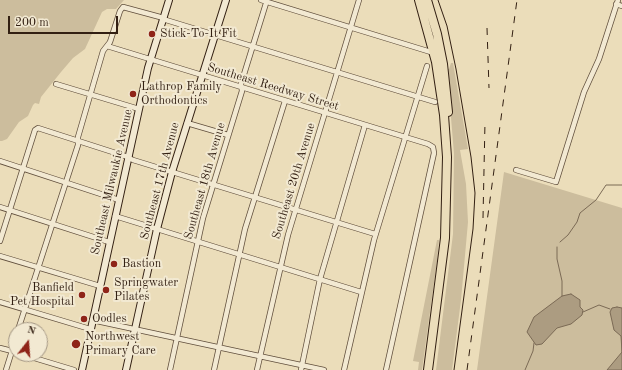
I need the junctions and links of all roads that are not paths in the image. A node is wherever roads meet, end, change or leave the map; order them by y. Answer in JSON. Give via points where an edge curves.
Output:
{"nodes":[{"id":1,"x":170,"y":0,"type":"edge"},
{"id":2,"x":226,"y":0,"type":"edge"},
{"id":3,"x":261,"y":0,"type":"edge"},
{"id":4,"x":359,"y":0,"type":"edge"},
{"id":5,"x":419,"y":0,"type":"edge"},
{"id":6,"x":426,"y":0,"type":"edge"},
{"id":7,"x":266,"y":1,"type":"edge"},
{"id":8,"x":617,"y":2,"type":"edge"},
{"id":9,"x":622,"y":6,"type":"edge"},
{"id":10,"x":163,"y":19,"type":"junction"},
{"id":11,"x":351,"y":27,"type":"junction"},
{"id":12,"x":215,"y":35,"type":"junction"},
{"id":13,"x":107,"y":46,"type":"junction"},
{"id":14,"x":253,"y":47,"type":"junction"},
{"id":15,"x":437,"y":54,"type":"junction"},
{"id":16,"x":150,"y":59,"type":"junction"},
{"id":17,"x":427,"y":66,"type":"dead end"},
{"id":18,"x":337,"y":73,"type":"junction"},
{"id":19,"x":201,"y":75,"type":"junction"},
{"id":20,"x":56,"y":84,"type":"dead end"},
{"id":21,"x":241,"y":88,"type":"junction"},
{"id":22,"x":90,"y":94,"type":"junction"},
{"id":23,"x":418,"y":97,"type":"junction"},
{"id":24,"x":285,"y":100,"type":"junction"},
{"id":25,"x":435,"y":102,"type":"dead end"},
{"id":26,"x":139,"y":109,"type":"junction"},
{"id":27,"x":325,"y":113,"type":"junction"},
{"id":28,"x":186,"y":123,"type":"junction"},
{"id":29,"x":365,"y":125,"type":"junction"},
{"id":30,"x":228,"y":136,"type":"junction"},
{"id":31,"x":405,"y":137,"type":"junction"},
{"id":32,"x":78,"y":141,"type":"junction"},
{"id":33,"x":128,"y":158,"type":"junction"},
{"id":34,"x":0,"y":161,"type":"edge"},
{"id":35,"x":23,"y":169,"type":"junction"},
{"id":36,"x":516,"y":170,"type":"dead end"},
{"id":37,"x":172,"y":172,"type":"junction"},
{"id":38,"x":64,"y":182,"type":"junction"},
{"id":39,"x":213,"y":184,"type":"junction"},
{"id":40,"x":256,"y":197,"type":"junction"},
{"id":41,"x":119,"y":200,"type":"junction"},
{"id":42,"x":0,"y":207,"type":"edge"},
{"id":43,"x":297,"y":209,"type":"junction"},
{"id":44,"x":10,"y":210,"type":"junction"},
{"id":45,"x":115,"y":216,"type":"junction"},
{"id":46,"x":336,"y":221,"type":"junction"},
{"id":47,"x":51,"y":224,"type":"junction"},
{"id":48,"x":157,"y":229,"type":"junction"},
{"id":49,"x":375,"y":234,"type":"junction"},
{"id":50,"x":0,"y":241,"type":"edge"},
{"id":51,"x":109,"y":242,"type":"junction"},
{"id":52,"x":198,"y":242,"type":"junction"},
{"id":53,"x":239,"y":254,"type":"junction"},
{"id":54,"x":0,"y":256,"type":"edge"},
{"id":55,"x":37,"y":267,"type":"junction"},
{"id":56,"x":280,"y":267,"type":"junction"},
{"id":57,"x":320,"y":279,"type":"junction"},
{"id":58,"x":100,"y":286,"type":"junction"},
{"id":59,"x":361,"y":292,"type":"junction"},
{"id":60,"x":0,"y":302,"type":"edge"},
{"id":61,"x":25,"y":309,"type":"junction"},
{"id":62,"x":92,"y":320,"type":"junction"},
{"id":63,"x":21,"y":322,"type":"edge"},
{"id":64,"x":90,"y":329,"type":"junction"},
{"id":65,"x":135,"y":329,"type":"junction"},
{"id":66,"x":177,"y":338,"type":"junction"},
{"id":67,"x":219,"y":347,"type":"junction"},
{"id":68,"x":260,"y":356,"type":"junction"},
{"id":69,"x":48,"y":362,"type":"edge"},
{"id":70,"x":301,"y":368,"type":"edge"},
{"id":71,"x":74,"y":370,"type":"edge"},
{"id":72,"x":82,"y":370,"type":"edge"},
{"id":73,"x":126,"y":370,"type":"edge"},
{"id":74,"x":170,"y":370,"type":"edge"},
{"id":75,"x":214,"y":370,"type":"edge"},
{"id":76,"x":257,"y":370,"type":"edge"},
{"id":77,"x":324,"y":370,"type":"edge"},
{"id":78,"x":344,"y":370,"type":"edge"},
{"id":79,"x":386,"y":370,"type":"edge"},
{"id":80,"x":428,"y":370,"type":"edge"},
{"id":81,"x":433,"y":370,"type":"edge"}],
"edges":[{"from":1,"to":10,"type":"street","name":"Southeast Milwaukie Avenue"},
{"from":2,"to":12,"type":"street","name":"Southeast 17th Avenue"},
{"from":3,"to":7,"type":"street"},
{"from":4,"to":11,"type":"street","name":"Southeast 20th Avenue"},
{"from":5,"to":15,"type":"highway"},
{"from":6,"to":15,"type":"highway"},
{"from":7,"to":11,"type":"street"},
{"from":7,"to":14,"type":"street","name":"Southeast 18th Avenue"},
{"from":8,"to":9,"type":"street"},
{"from":8,"to":36,"type":"street","via":[[599,59],[584,92],[556,182]]},
{"from":10,"to":12,"type":"street"},
{"from":10,"to":13,"type":"street","via":[[123,7]]},
{"from":10,"to":16,"type":"street","name":"Southeast Milwaukie Avenue"},
{"from":11,"to":15,"type":"street"},
{"from":11,"to":18,"type":"street","name":"Southeast 20th Avenue"},
{"from":12,"to":14,"type":"street"},
{"from":12,"to":19,"type":"street","name":"Southeast 17th Avenue"},
{"from":13,"to":16,"type":"street","name":"Southeast Reedway Street"},
{"from":13,"to":22,"type":"street","via":[[103,51]]},
{"from":14,"to":18,"type":"street"},
{"from":14,"to":21,"type":"street","name":"Southeast 18th Avenue"},
{"from":15,"to":80,"type":"highway","via":[[444,115],[447,199],[442,266]]},
{"from":15,"to":81,"type":"highway","via":[[447,92],[451,198],[447,261]]},
{"from":16,"to":19,"type":"street","name":"Southeast Reedway Street"},
{"from":16,"to":26,"type":"street","name":"Southeast Milwaukie Avenue"},
{"from":17,"to":23,"type":"street"},
{"from":18,"to":23,"type":"street"},
{"from":18,"to":27,"type":"street","name":"Southeast 20th Avenue"},
{"from":19,"to":21,"type":"street","name":"Southeast Reedway Street"},
{"from":19,"to":28,"type":"street","name":"Southeast 17th Avenue"},
{"from":20,"to":22,"type":"street"},
{"from":21,"to":24,"type":"street","name":"Southeast Reedway Street"},
{"from":21,"to":30,"type":"street","name":"Southeast 18th Avenue"},
{"from":22,"to":26,"type":"street"},
{"from":22,"to":32,"type":"street"},
{"from":23,"to":25,"type":"street"},
{"from":23,"to":31,"type":"street"},
{"from":24,"to":27,"type":"street","name":"Southeast Reedway Street"},
{"from":24,"to":40,"type":"street"},
{"from":26,"to":33,"type":"street","name":"Southeast Milwaukie Avenue"},
{"from":27,"to":29,"type":"street","name":"Southeast Reedway Street"},
{"from":27,"to":43,"type":"street","name":"Southeast 20th Avenue"},
{"from":28,"to":30,"type":"street"},
{"from":28,"to":37,"type":"street","name":"Southeast 17th Avenue"},
{"from":29,"to":31,"type":"street","name":"Southeast Reedway Street"},
{"from":29,"to":46,"type":"street"},
{"from":30,"to":39,"type":"street","name":"Southeast 18th Avenue"},
{"from":31,"to":49,"type":"street"},
{"from":31,"to":79,"type":"street","name":"Southeast Reedway Street","via":[[433,147],[434,153]]},
{"from":32,"to":33,"type":"street"},
{"from":32,"to":35,"type":"street","via":[[38,128]]},
{"from":32,"to":38,"type":"street"},
{"from":33,"to":37,"type":"street"},
{"from":33,"to":41,"type":"street","name":"Southeast Milwaukie Avenue"},
{"from":34,"to":35,"type":"street"},
{"from":35,"to":38,"type":"street"},
{"from":35,"to":44,"type":"street"},
{"from":37,"to":39,"type":"street"},
{"from":37,"to":48,"type":"street","name":"Southeast 17th Avenue"},
{"from":38,"to":41,"type":"street"},
{"from":38,"to":47,"type":"street"},
{"from":39,"to":40,"type":"street"},
{"from":39,"to":52,"type":"street","name":"Southeast 18th Avenue"},
{"from":40,"to":43,"type":"street"},
{"from":40,"to":53,"type":"street","via":[[244,229]]},
{"from":41,"to":45,"type":"street","name":"Southeast Milwaukie Avenue"},
{"from":42,"to":44,"type":"street"},
{"from":43,"to":46,"type":"street"},
{"from":43,"to":56,"type":"street","name":"Southeast 20th Avenue"},
{"from":44,"to":47,"type":"street"},
{"from":44,"to":50,"type":"street"},
{"from":45,"to":48,"type":"street"},
{"from":45,"to":51,"type":"street","name":"Southeast Milwaukie Avenue"},
{"from":46,"to":49,"type":"street"},
{"from":46,"to":57,"type":"street"},
{"from":47,"to":51,"type":"street"},
{"from":47,"to":55,"type":"street"},
{"from":48,"to":52,"type":"street"},
{"from":48,"to":65,"type":"street","name":"Southeast 17th Avenue"},
{"from":49,"to":59,"type":"street"},
{"from":51,"to":58,"type":"street","name":"Southeast Milwaukie Avenue"},
{"from":52,"to":53,"type":"street"},
{"from":52,"to":66,"type":"street","name":"Southeast 18th Avenue"},
{"from":53,"to":56,"type":"street"},
{"from":53,"to":67,"type":"street"},
{"from":54,"to":55,"type":"street"},
{"from":55,"to":58,"type":"street"},
{"from":55,"to":61,"type":"street"},
{"from":56,"to":57,"type":"street"},
{"from":56,"to":68,"type":"street","name":"Southeast 20th Avenue"},
{"from":57,"to":59,"type":"street"},
{"from":57,"to":70,"type":"street"},
{"from":58,"to":62,"type":"street","name":"Southeast Milwaukie Avenue"},
{"from":59,"to":78,"type":"street"},
{"from":60,"to":61,"type":"street"},
{"from":61,"to":63,"type":"street"},
{"from":61,"to":64,"type":"street"},
{"from":62,"to":64,"type":"street","name":"Southeast Milwaukie Avenue"},
{"from":62,"to":65,"type":"street"},
{"from":64,"to":72,"type":"street","name":"Southeast Milwaukie Avenue"},
{"from":65,"to":66,"type":"street"},
{"from":65,"to":73,"type":"street","name":"Southeast 17th Avenue"},
{"from":66,"to":67,"type":"street"},
{"from":66,"to":74,"type":"street","name":"Southeast 18th Avenue"},
{"from":67,"to":68,"type":"street"},
{"from":67,"to":75,"type":"street"},
{"from":68,"to":70,"type":"street"},
{"from":68,"to":76,"type":"street","name":"Southeast 20th Avenue"},
{"from":69,"to":71,"type":"street"},
{"from":70,"to":77,"type":"street"}]}
